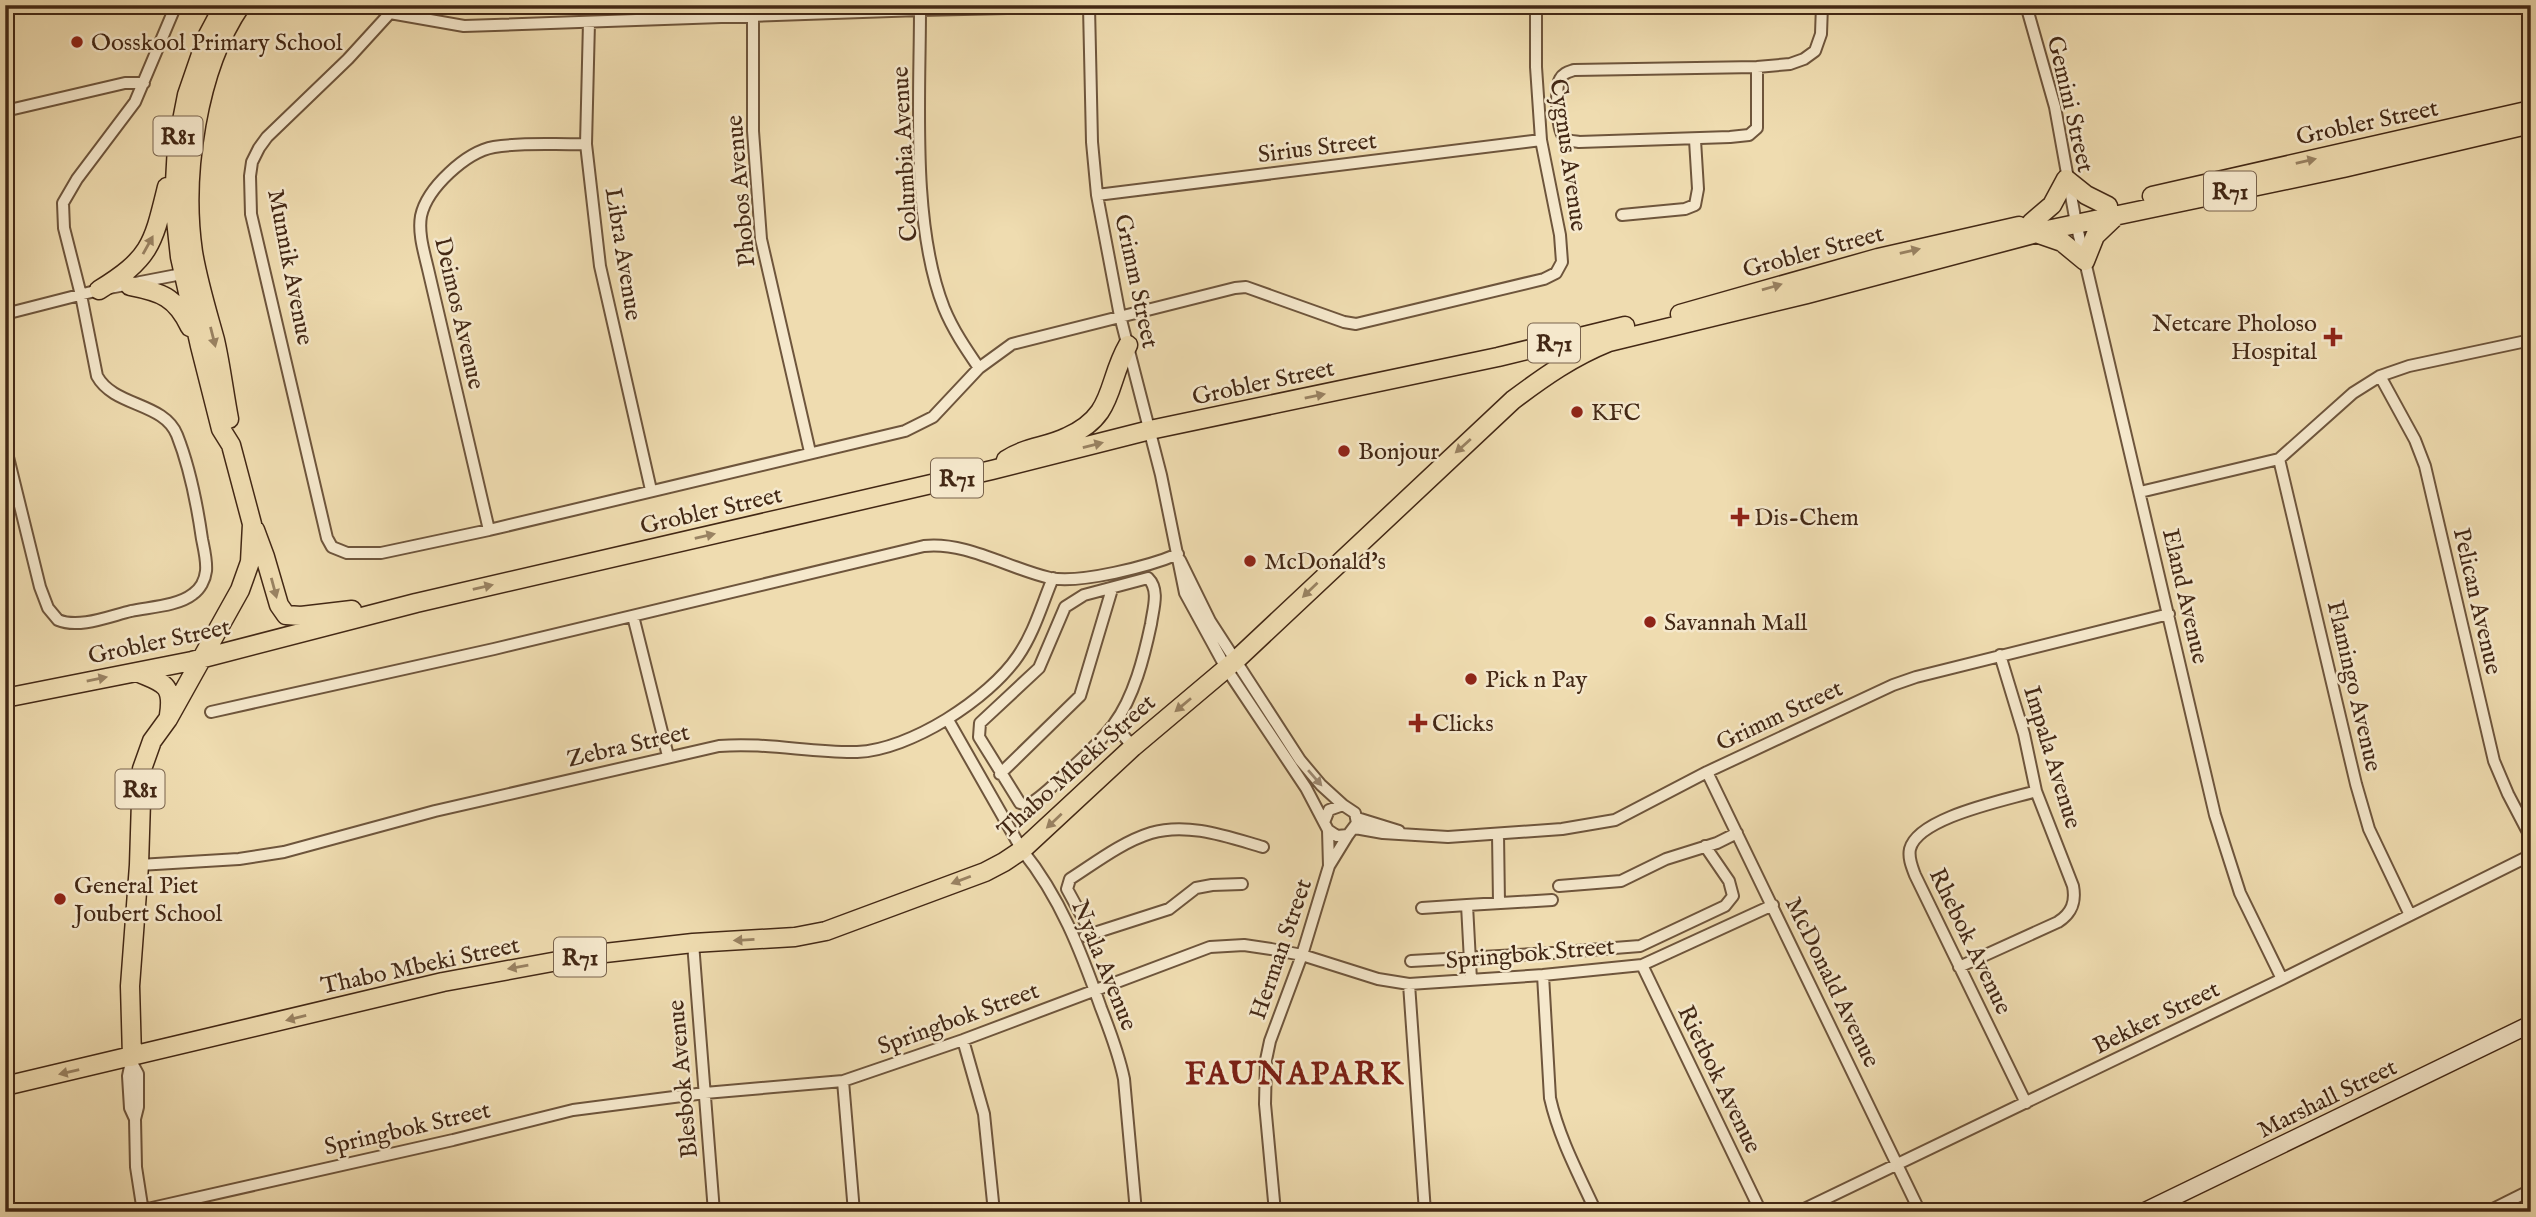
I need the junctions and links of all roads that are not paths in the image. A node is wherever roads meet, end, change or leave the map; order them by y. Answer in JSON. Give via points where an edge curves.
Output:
{"nodes":[{"id":1,"x":176,"y":5,"type":"edge"},
{"id":2,"x":225,"y":5,"type":"edge"},
{"id":3,"x":241,"y":5,"type":"edge"},
{"id":4,"x":376,"y":5,"type":"edge"},
{"id":5,"x":421,"y":5,"type":"edge"},
{"id":6,"x":1142,"y":5,"type":"edge"},
{"id":7,"x":1536,"y":5,"type":"edge"},
{"id":8,"x":1822,"y":5,"type":"edge"},
{"id":9,"x":2026,"y":5,"type":"edge"},
{"id":10,"x":1089,"y":7,"type":"junction"},
{"id":11,"x":753,"y":10,"type":"edge"},
{"id":12,"x":920,"y":10,"type":"junction"},
{"id":13,"x":390,"y":13,"type":"junction"},
{"id":14,"x":417,"y":19,"type":"junction"},
{"id":15,"x":589,"y":22,"type":"junction"},
{"id":16,"x":1757,"y":67,"type":"junction"},
{"id":17,"x":144,"y":83,"type":"junction"},
{"id":18,"x":2531,"y":110,"type":"edge"},
{"id":19,"x":5,"y":111,"type":"edge"},
{"id":20,"x":2531,"y":124,"type":"edge"},
{"id":21,"x":1541,"y":140,"type":"junction"},
{"id":22,"x":1696,"y":140,"type":"junction"},
{"id":23,"x":586,"y":144,"type":"junction"},
{"id":24,"x":176,"y":154,"type":"junction"},
{"id":25,"x":2066,"y":179,"type":"junction"},
{"id":26,"x":1097,"y":195,"type":"junction"},
{"id":27,"x":2112,"y":210,"type":"junction"},
{"id":28,"x":1622,"y":215,"type":"dead end"},
{"id":29,"x":2075,"y":218,"type":"junction"},
{"id":30,"x":2034,"y":228,"type":"junction"},
{"id":31,"x":2085,"y":261,"type":"junction"},
{"id":32,"x":1561,"y":268,"type":"joint"},
{"id":33,"x":190,"y":272,"type":"junction"},
{"id":34,"x":130,"y":286,"type":"junction"},
{"id":35,"x":90,"y":293,"type":"junction"},
{"id":36,"x":1683,"y":313,"type":"junction"},
{"id":37,"x":5,"y":314,"type":"edge"},
{"id":38,"x":1120,"y":316,"type":"junction"},
{"id":39,"x":2531,"y":340,"type":"edge"},
{"id":40,"x":1609,"y":342,"type":"junction"},
{"id":41,"x":1128,"y":345,"type":"junction"},
{"id":42,"x":200,"y":346,"type":"junction"},
{"id":43,"x":1498,"y":357,"type":"junction"},
{"id":44,"x":979,"y":368,"type":"junction"},
{"id":45,"x":2380,"y":376,"type":"junction"},
{"id":46,"x":1150,"y":430,"type":"junction"},
{"id":47,"x":5,"y":445,"type":"edge"},
{"id":48,"x":231,"y":445,"type":"junction"},
{"id":49,"x":810,"y":452,"type":"junction"},
{"id":50,"x":2279,"y":459,"type":"junction"},
{"id":51,"x":992,"y":470,"type":"junction"},
{"id":52,"x":651,"y":490,"type":"junction"},
{"id":53,"x":2140,"y":492,"type":"junction"},
{"id":54,"x":252,"y":524,"type":"junction"},
{"id":55,"x":489,"y":530,"type":"junction"},
{"id":56,"x":327,"y":538,"type":"joint"},
{"id":57,"x":1179,"y":556,"type":"junction"},
{"id":58,"x":1053,"y":578,"type":"junction"},
{"id":59,"x":1112,"y":589,"type":"junction"},
{"id":60,"x":416,"y":603,"type":"junction"},
{"id":61,"x":2169,"y":614,"type":"junction"},
{"id":62,"x":633,"y":616,"type":"junction"},
{"id":63,"x":2000,"y":655,"type":"junction"},
{"id":64,"x":200,"y":659,"type":"junction"},
{"id":65,"x":1231,"y":664,"type":"junction"},
{"id":66,"x":136,"y":672,"type":"junction"},
{"id":67,"x":5,"y":698,"type":"edge"},
{"id":68,"x":211,"y":712,"type":"dead end"},
{"id":69,"x":168,"y":719,"type":"junction"},
{"id":70,"x":948,"y":720,"type":"junction"},
{"id":71,"x":1114,"y":724,"type":"junction"},
{"id":72,"x":1133,"y":747,"type":"junction"},
{"id":73,"x":668,"y":756,"type":"junction"},
{"id":74,"x":1707,"y":772,"type":"junction"},
{"id":75,"x":1000,"y":774,"type":"junction"},
{"id":76,"x":2036,"y":792,"type":"junction"},
{"id":77,"x":1343,"y":805,"type":"junction"},
{"id":78,"x":1327,"y":825,"type":"junction"},
{"id":79,"x":1354,"y":827,"type":"junction"},
{"id":80,"x":1737,"y":833,"type":"junction"},
{"id":81,"x":1498,"y":834,"type":"junction"},
{"id":82,"x":2531,"y":838,"type":"edge"},
{"id":83,"x":1705,"y":846,"type":"junction"},
{"id":84,"x":1263,"y":847,"type":"dead end"},
{"id":85,"x":1022,"y":850,"type":"junction"},
{"id":86,"x":2531,"y":855,"type":"edge"},
{"id":87,"x":139,"y":865,"type":"junction"},
{"id":88,"x":1329,"y":866,"type":"junction"},
{"id":89,"x":1242,"y":884,"type":"dead end"},
{"id":90,"x":1559,"y":886,"type":"dead end"},
{"id":91,"x":1552,"y":900,"type":"dead end"},
{"id":92,"x":1499,"y":903,"type":"junction"},
{"id":93,"x":1467,"y":905,"type":"junction"},
{"id":94,"x":1773,"y":905,"type":"junction"},
{"id":95,"x":1422,"y":908,"type":"dead end"},
{"id":96,"x":2410,"y":915,"type":"junction"},
{"id":97,"x":1091,"y":933,"type":"junction"},
{"id":98,"x":1076,"y":941,"type":"junction"},
{"id":99,"x":693,"y":943,"type":"junction"},
{"id":100,"x":1302,"y":955,"type":"junction"},
{"id":101,"x":1470,"y":957,"type":"junction"},
{"id":102,"x":1411,"y":961,"type":"dead end"},
{"id":103,"x":1642,"y":965,"type":"junction"},
{"id":104,"x":1959,"y":967,"type":"junction"},
{"id":105,"x":1543,"y":975,"type":"junction"},
{"id":106,"x":2282,"y":979,"type":"junction"},
{"id":107,"x":1471,"y":980,"type":"junction"},
{"id":108,"x":1409,"y":984,"type":"junction"},
{"id":109,"x":1096,"y":991,"type":"junction"},
{"id":110,"x":2531,"y":1024,"type":"edge"},
{"id":111,"x":963,"y":1040,"type":"junction"},
{"id":112,"x":132,"y":1060,"type":"junction"},
{"id":113,"x":843,"y":1081,"type":"junction"},
{"id":114,"x":5,"y":1086,"type":"edge"},
{"id":115,"x":705,"y":1093,"type":"junction"},
{"id":116,"x":2026,"y":1103,"type":"junction"},
{"id":117,"x":1897,"y":1164,"type":"junction"},
{"id":118,"x":2531,"y":1190,"type":"edge"},
{"id":119,"x":143,"y":1211,"type":"edge"},
{"id":120,"x":714,"y":1212,"type":"edge"},
{"id":121,"x":854,"y":1212,"type":"edge"},
{"id":122,"x":994,"y":1212,"type":"edge"},
{"id":123,"x":1136,"y":1212,"type":"edge"},
{"id":124,"x":1275,"y":1212,"type":"edge"},
{"id":125,"x":1424,"y":1212,"type":"edge"},
{"id":126,"x":1596,"y":1212,"type":"edge"},
{"id":127,"x":1761,"y":1212,"type":"edge"},
{"id":128,"x":1798,"y":1212,"type":"edge"},
{"id":129,"x":1920,"y":1212,"type":"edge"},
{"id":130,"x":2143,"y":1212,"type":"edge"},
{"id":131,"x":2487,"y":1212,"type":"edge"}],
"edges":[{"from":1,"to":17,"type":"street"},
{"from":2,"to":24,"type":"main road","number":"R81","via":[[207,37],[187,95]]},
{"from":3,"to":33,"type":"main road","number":"R81","via":[[218,46],[197,129],[190,200]]},
{"from":4,"to":13,"type":"street"},
{"from":5,"to":14,"type":"street"},
{"from":6,"to":10,"type":"street"},
{"from":7,"to":21,"type":"street","name":"Cygnus Avenue"},
{"from":8,"to":16,"type":"street","via":[[1821,34],[1812,55],[1790,64]]},
{"from":9,"to":25,"type":"street","name":"Gemini Street","via":[[2056,107]]},
{"from":10,"to":12,"type":"street"},
{"from":10,"to":26,"type":"street","name":"Grimm Street"},
{"from":11,"to":12,"type":"street"},
{"from":11,"to":15,"type":"street"},
{"from":11,"to":49,"type":"street","name":"Phobos Avenue","via":[[753,131],[762,246]]},
{"from":12,"to":44,"type":"street","name":"Columbia Avenue","via":[[921,164],[927,239],[944,309]]},
{"from":13,"to":14,"type":"street"},
{"from":13,"to":56,"type":"street","name":"Munnik Avenue","via":[[267,137],[252,162],[250,176],[251,214]]},
{"from":14,"to":15,"type":"street","via":[[464,26]]},
{"from":15,"to":23,"type":"street","name":"Libra Avenue"},
{"from":16,"to":22,"type":"street","via":[[1754,132]]},
{"from":16,"to":22,"type":"street","via":[[1574,70],[1559,80],[1560,126],[1568,140]]},
{"from":17,"to":19,"type":"street","via":[[125,83]]},
{"from":17,"to":35,"type":"street","via":[[65,197],[64,228]]},
{"from":27,"to":18,"type":"main road","name":"Grobler Street","number":"R71","one_way":true},
{"from":20,"to":27,"type":"main road","name":"Grobler Street","number":"R71","via":[[2343,168]]},
{"from":21,"to":26,"type":"street","name":"Sirius Street"},
{"from":21,"to":32,"type":"street","name":"Cygnus Avenue","via":[[1560,235]]},
{"from":22,"to":28,"type":"street","via":[[1694,206]]},
{"from":23,"to":52,"type":"street","name":"Libra Avenue","via":[[604,287]]},
{"from":23,"to":55,"type":"street","name":"Deimos Avenue","via":[[484,150],[456,167],[428,198],[422,213],[425,259]]},
{"from":24,"to":33,"type":"main road","number":"R81","via":[[174,201]]},
{"from":35,"to":24,"type":"main road","one_way":true,"via":[[131,268],[151,245]]},
{"from":25,"to":27,"type":"main road"},
{"from":25,"to":29,"type":"street","name":"Gemini Street"},
{"from":25,"to":30,"type":"main road"},
{"from":26,"to":38,"type":"street","name":"Grimm Street"},
{"from":27,"to":29,"type":"main road","name":"Grobler Street","number":"R71"},
{"from":27,"to":31,"type":"main road"},
{"from":29,"to":30,"type":"main road","name":"Grobler Street","number":"R71"},
{"from":29,"to":31,"type":"street","name":"Eland Avenue"},
{"from":30,"to":31,"type":"main road"},
{"from":36,"to":30,"type":"main road","name":"Grobler Street","number":"R71","one_way":true,"via":[[1878,258]]},
{"from":30,"to":40,"type":"main road","name":"Grobler Street","number":"R71","via":[[1793,297]]},
{"from":31,"to":53,"type":"street","name":"Eland Avenue"},
{"from":32,"to":38,"type":"street","name":"Grobler Street","via":[[1537,282],[1365,323],[1345,322],[1242,287]]},
{"from":33,"to":34,"type":"street"},
{"from":33,"to":42,"type":"main road","number":"R81"},
{"from":33,"to":48,"type":"main road","number":"R81","one_way":true,"via":[[215,342]]},
{"from":34,"to":35,"type":"street"},
{"from":34,"to":42,"type":"main road","via":[[156,291],[173,301]]},
{"from":35,"to":37,"type":"street"},
{"from":35,"to":47,"type":"street","via":[[101,384],[162,417],[176,434],[193,493],[206,567],[202,584],[187,598],[79,622],[58,621],[44,601]]},
{"from":36,"to":40,"type":"main road"},
{"from":36,"to":43,"type":"main road","name":"Grobler Street","number":"R71"},
{"from":38,"to":41,"type":"street","name":"Grimm Street"},
{"from":38,"to":44,"type":"street","name":"Grobler Street","via":[[1012,344]]},
{"from":39,"to":45,"type":"street"},
{"from":40,"to":43,"type":"main road"},
{"from":40,"to":65,"type":"main road","name":"Thabo Mbeki Street","number":"R71","one_way":true,"via":[[1557,367],[1513,400]]},
{"from":41,"to":46,"type":"street","name":"Grimm Street"},
{"from":41,"to":51,"type":"main road","via":[[1110,395],[1089,423],[1067,438],[1014,455]]},
{"from":42,"to":48,"type":"main road","number":"R81","via":[[220,429]]},
{"from":46,"to":43,"type":"main road","name":"Grobler Street","number":"R71","one_way":true},
{"from":44,"to":49,"type":"street","name":"Grobler Street","via":[[926,422]]},
{"from":45,"to":50,"type":"street","via":[[2353,393]]},
{"from":45,"to":82,"type":"street","name":"Pelican Avenue","via":[[2421,453],[2494,761]]},
{"from":51,"to":46,"type":"main road","name":"Grobler Street","number":"R71","one_way":true},
{"from":46,"to":57,"type":"street","name":"Grimm Street"},
{"from":48,"to":54,"type":"main road","number":"R81"},
{"from":49,"to":52,"type":"street","name":"Grobler Street"},
{"from":50,"to":53,"type":"street"},
{"from":50,"to":96,"type":"street","name":"Flamingo Avenue","via":[[2356,784],[2369,829]]},
{"from":60,"to":51,"type":"main road","name":"Grobler Street","number":"R71","one_way":true},
{"from":52,"to":55,"type":"street","name":"Grobler Street"},
{"from":53,"to":61,"type":"street","name":"Eland Avenue"},
{"from":54,"to":60,"type":"main road","one_way":true,"via":[[286,615]]},
{"from":54,"to":64,"type":"main road","number":"R81","via":[[246,577]]},
{"from":55,"to":56,"type":"street","name":"Grobler Street","via":[[363,554],[337,550]]},
{"from":57,"to":58,"type":"street","via":[[1102,574]]},
{"from":57,"to":65,"type":"street","name":"Grimm Street"},
{"from":58,"to":62,"type":"street","via":[[938,544]]},
{"from":58,"to":70,"type":"street","name":"Zebra Street","via":[[1017,658]]},
{"from":59,"to":71,"type":"street","via":[[1148,578],[1155,598],[1140,665]]},
{"from":59,"to":75,"type":"street","via":[[1080,696]]},
{"from":59,"to":75,"type":"street","via":[[1065,607],[1039,668],[979,723],[977,734]]},
{"from":60,"to":64,"type":"main road","name":"Grobler Street","number":"R71"},
{"from":61,"to":63,"type":"street","name":"Grimm Street"},
{"from":61,"to":106,"type":"street","name":"Eland Avenue","via":[[2223,843],[2240,893]]},
{"from":62,"to":68,"type":"street"},
{"from":62,"to":73,"type":"street"},
{"from":63,"to":74,"type":"street","name":"Grimm Street","via":[[1893,685]]},
{"from":63,"to":76,"type":"street","name":"Impala Avenue"},
{"from":64,"to":66,"type":"main road","name":"Grobler Street","number":"R71"},
{"from":64,"to":69,"type":"main road","number":"R81"},
{"from":65,"to":72,"type":"main road","name":"Thabo Mbeki Street","number":"R71","one_way":true},
{"from":65,"to":77,"type":"street","name":"Grimm Street","one_way":true,"via":[[1300,760]]},
{"from":65,"to":78,"type":"street","name":"Grimm Street"},
{"from":67,"to":66,"type":"main road","name":"Grobler Street","number":"R71","one_way":true},
{"from":66,"to":69,"type":"main road","via":[[166,686]]},
{"from":69,"to":87,"type":"main road","number":"R81","via":[[152,741],[142,769]]},
{"from":70,"to":73,"type":"street","name":"Zebra Street","via":[[872,750],[738,744]]},
{"from":70,"to":85,"type":"street","name":"Nyala Avenue"},
{"from":71,"to":72,"type":"street"},
{"from":71,"to":75,"type":"street","via":[[1077,764],[1028,805],[1016,799]]},
{"from":72,"to":85,"type":"main road","name":"Thabo Mbeki Street","number":"R71","one_way":true},
{"from":73,"to":87,"type":"street","name":"Zebra Street","via":[[284,852]]},
{"from":74,"to":80,"type":"street","name":"McDonald Avenue"},
{"from":74,"to":81,"type":"street","name":"Grimm Street","via":[[1615,820]]},
{"from":76,"to":104,"type":"street","name":"Impala Avenue","via":[[2074,886],[2072,909],[2059,922]]},
{"from":76,"to":104,"type":"street","name":"Rhebok Avenue","via":[[1936,823],[1911,846],[1915,875]]},
{"from":77,"to":78,"type":"street","via":[[1329,810]]},
{"from":77,"to":79,"type":"street","via":[[1352,809]]},
{"from":78,"to":79,"type":"street","via":[[1337,836]]},
{"from":78,"to":88,"type":"street","name":"Herman Street"},
{"from":79,"to":81,"type":"street","name":"Grimm Street","via":[[1448,837]]},
{"from":79,"to":88,"type":"street","name":"Herman Street"},
{"from":80,"to":83,"type":"street"},
{"from":80,"to":94,"type":"street","name":"McDonald Avenue"},
{"from":81,"to":92,"type":"street"},
{"from":83,"to":90,"type":"street","via":[[1621,881]]},
{"from":83,"to":101,"type":"street","via":[[1729,881],[1733,896],[1725,906],[1640,946]]},
{"from":84,"to":97,"type":"street","via":[[1184,830],[1135,839],[1067,883]]},
{"from":85,"to":98,"type":"street","name":"Nyala Avenue","via":[[1062,909]]},
{"from":85,"to":99,"type":"main road","name":"Thabo Mbeki Street","number":"R71","one_way":true,"via":[[985,872],[826,931]]},
{"from":86,"to":96,"type":"street","name":"Bekker Street"},
{"from":87,"to":112,"type":"main road","number":"R81","via":[[130,986]]},
{"from":88,"to":100,"type":"street","name":"Herman Street"},
{"from":89,"to":97,"type":"street","via":[[1196,888],[1169,909]]},
{"from":91,"to":92,"type":"street"},
{"from":92,"to":93,"type":"street"},
{"from":93,"to":95,"type":"street"},
{"from":93,"to":101,"type":"street"},
{"from":94,"to":103,"type":"street","name":"Springbok Street"},
{"from":94,"to":117,"type":"street","name":"McDonald Avenue"},
{"from":96,"to":106,"type":"street","name":"Bekker Street"},
{"from":97,"to":98,"type":"street"},
{"from":98,"to":109,"type":"street","name":"Nyala Avenue"},
{"from":99,"to":112,"type":"main road","name":"Thabo Mbeki Street","number":"R71","one_way":true,"via":[[596,954],[443,982]]},
{"from":99,"to":115,"type":"street","name":"Blesbok Avenue"},
{"from":100,"to":108,"type":"street","name":"Springbok Street"},
{"from":100,"to":109,"type":"street","name":"Springbok Street","via":[[1244,944],[1210,947]]},
{"from":100,"to":124,"type":"street","name":"Herman Street","via":[[1266,1060],[1265,1104]]},
{"from":101,"to":102,"type":"street"},
{"from":101,"to":107,"type":"street"},
{"from":103,"to":105,"type":"street","name":"Springbok Street"},
{"from":103,"to":127,"type":"street","name":"Rietbok Avenue"},
{"from":104,"to":116,"type":"street","name":"Rhebok Avenue"},
{"from":105,"to":107,"type":"street","name":"Springbok Street"},
{"from":105,"to":126,"type":"street","via":[[1553,1112]]},
{"from":106,"to":116,"type":"street","name":"Bekker Street"},
{"from":107,"to":108,"type":"street","name":"Springbok Street"},
{"from":108,"to":125,"type":"street"},
{"from":109,"to":111,"type":"street","name":"Springbok Street"},
{"from":109,"to":123,"type":"street","name":"Nyala Avenue","via":[[1121,1061]]},
{"from":110,"to":130,"type":"street","name":"Marshall Street"},
{"from":111,"to":113,"type":"street","name":"Springbok Street"},
{"from":111,"to":122,"type":"street","via":[[984,1114]]},
{"from":112,"to":114,"type":"main road","name":"Thabo Mbeki Street","number":"R71","one_way":true},
{"from":112,"to":119,"type":"street","via":[[138,1074],[136,1175]]},
{"from":113,"to":115,"type":"street","name":"Springbok Street"},
{"from":113,"to":121,"type":"street"},
{"from":115,"to":119,"type":"street","name":"Springbok Street","via":[[573,1110]]},
{"from":115,"to":120,"type":"street","name":"Blesbok Avenue"},
{"from":116,"to":117,"type":"street","name":"Bekker Street"},
{"from":117,"to":128,"type":"street","name":"Bekker Street"},
{"from":117,"to":129,"type":"street","name":"McDonald Avenue"},
{"from":118,"to":131,"type":"street"}]}
